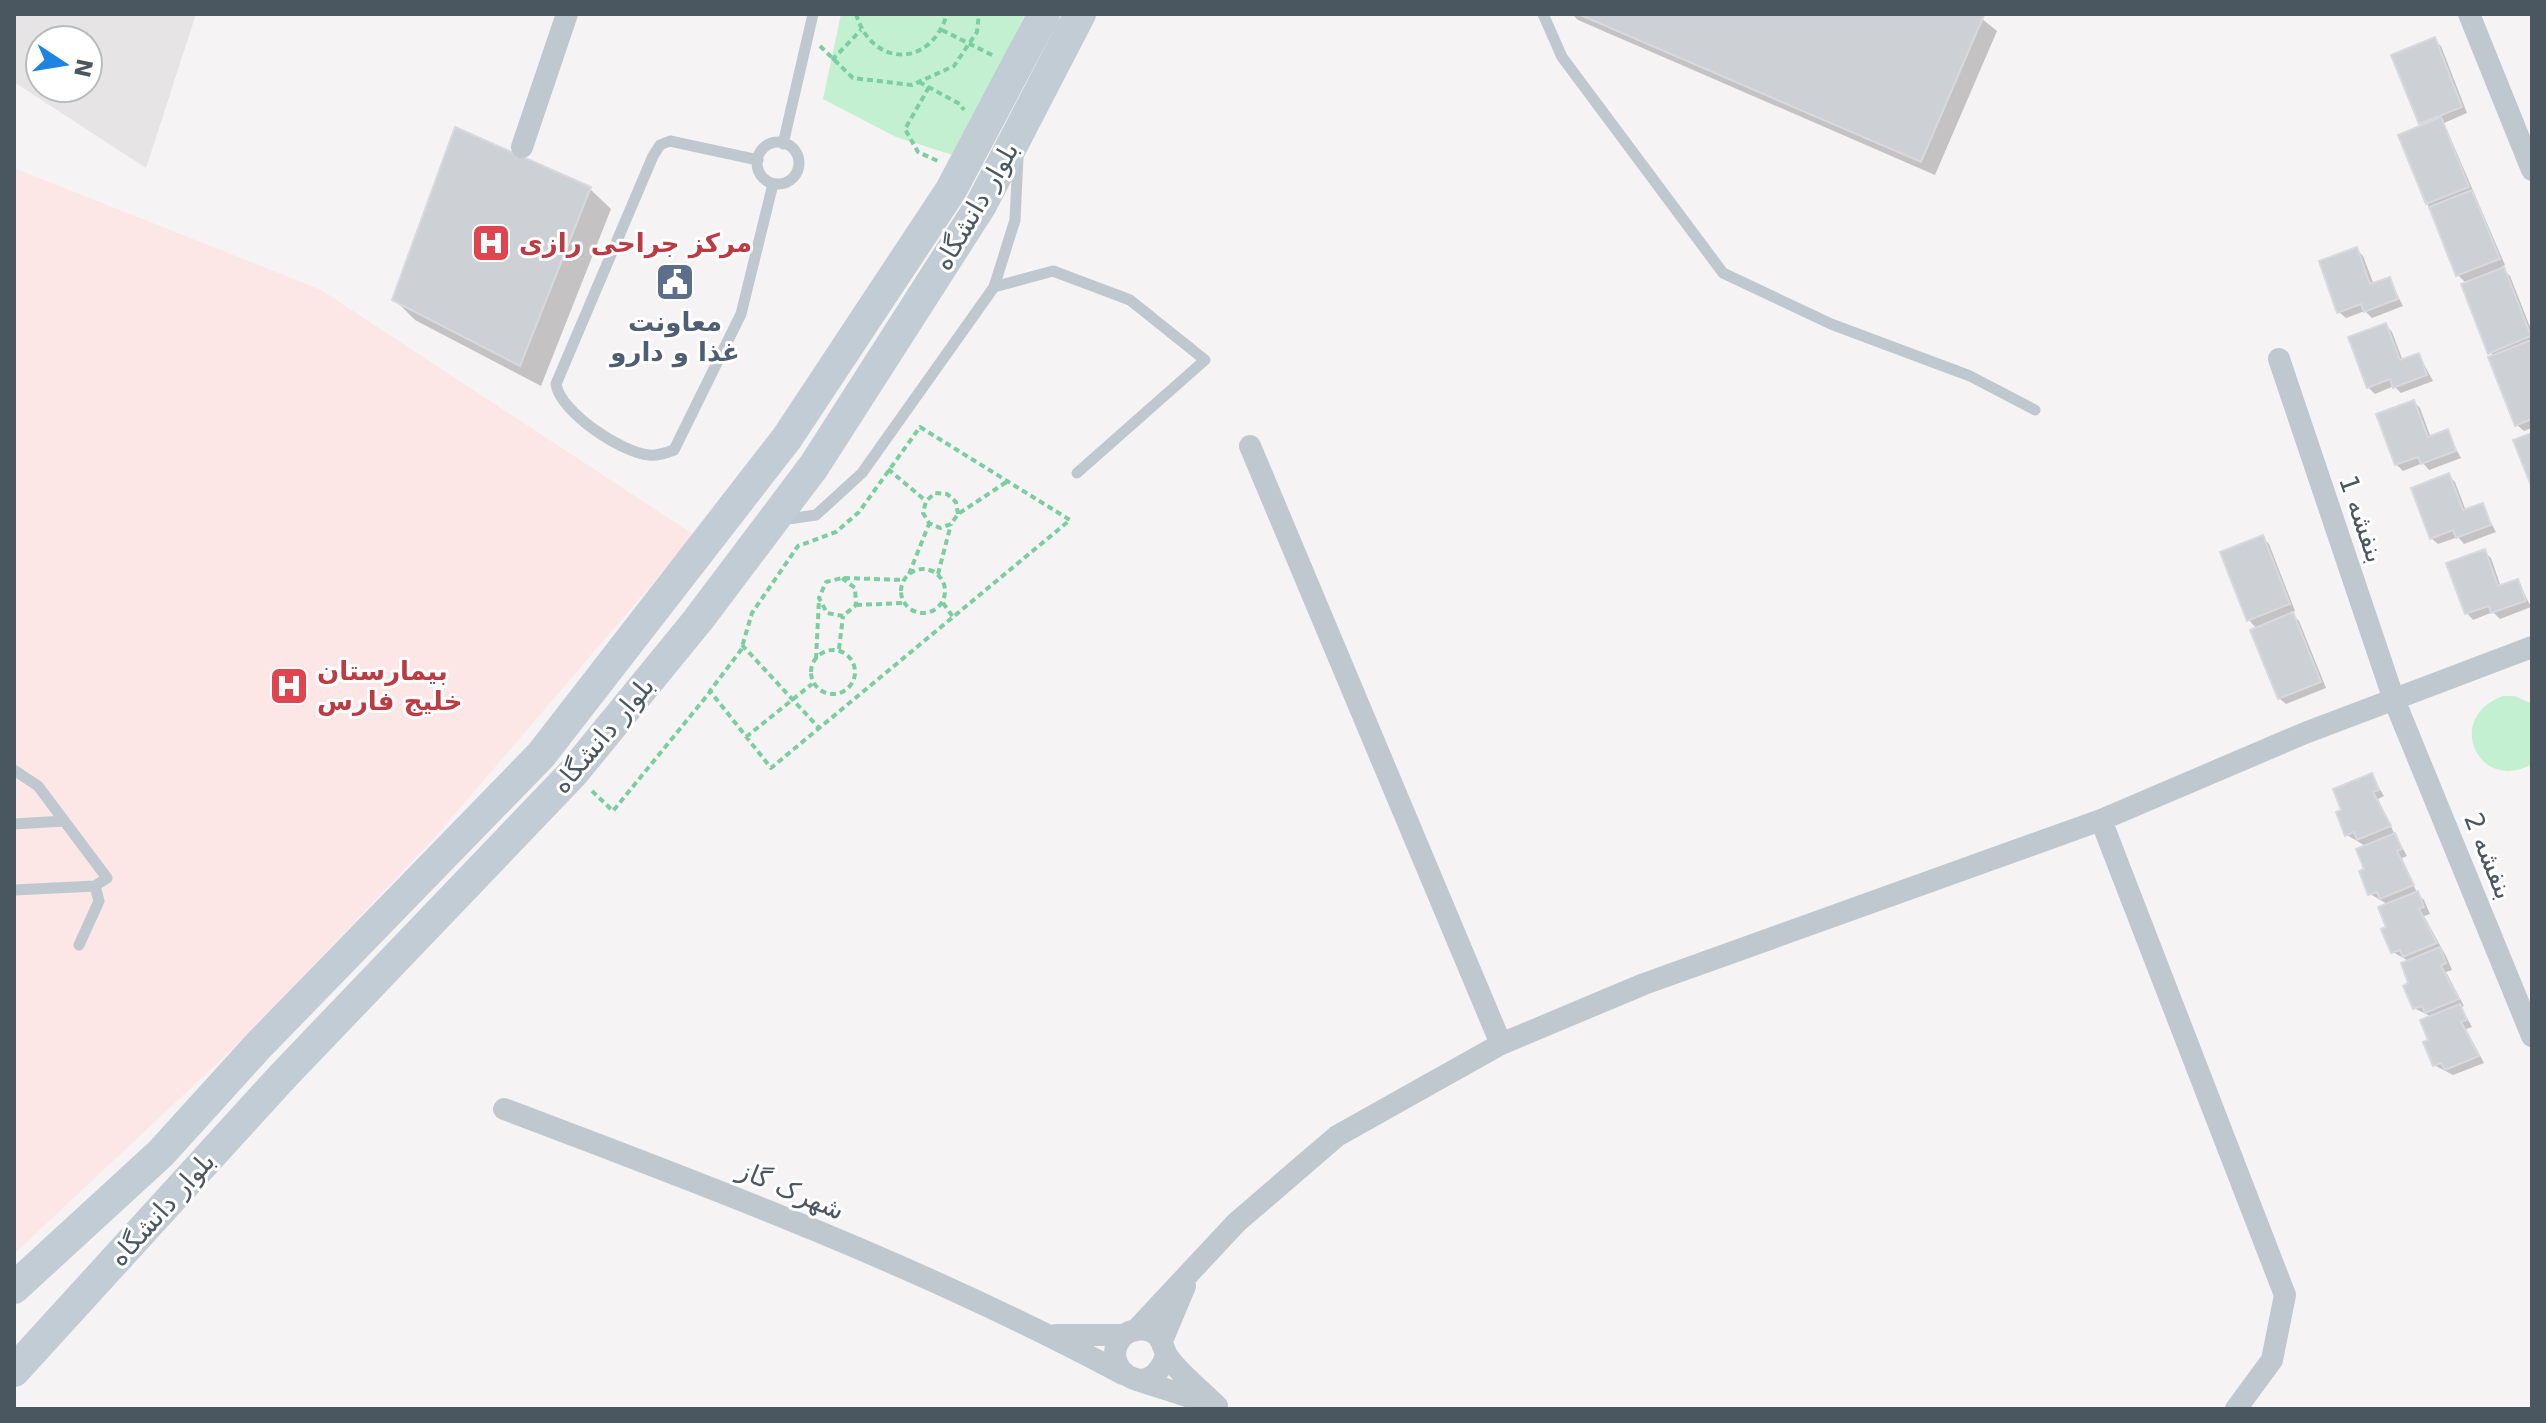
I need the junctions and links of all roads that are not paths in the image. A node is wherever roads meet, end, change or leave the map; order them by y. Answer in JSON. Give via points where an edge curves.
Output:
{"nodes":[{"id":1,"x":567,"y":14,"type":"edge"},
{"id":2,"x":813,"y":14,"type":"edge"},
{"id":3,"x":1044,"y":14,"type":"edge"},
{"id":4,"x":1080,"y":14,"type":"edge"},
{"id":5,"x":1543,"y":14,"type":"edge"},
{"id":6,"x":2469,"y":14,"type":"edge"},
{"id":7,"x":1020,"y":131,"type":"junction"},
{"id":8,"x":783,"y":144,"type":"junction"},
{"id":9,"x":522,"y":147,"type":"dead end"},
{"id":10,"x":758,"y":160,"type":"junction"},
{"id":11,"x":2532,"y":170,"type":"edge"},
{"id":12,"x":773,"y":184,"type":"junction"},
{"id":13,"x":994,"y":287,"type":"junction"},
{"id":14,"x":2279,"y":359,"type":"dead end"},
{"id":15,"x":2035,"y":410,"type":"dead end"},
{"id":16,"x":1250,"y":446,"type":"dead end"},
{"id":17,"x":1077,"y":473,"type":"dead end"},
{"id":18,"x":772,"y":521,"type":"junction"},
{"id":19,"x":2532,"y":647,"type":"edge"},
{"id":20,"x":2393,"y":697,"type":"junction"},
{"id":21,"x":14,"y":770,"type":"edge"},
{"id":22,"x":2101,"y":820,"type":"junction"},
{"id":23,"x":64,"y":821,"type":"junction"},
{"id":24,"x":14,"y":824,"type":"edge"},
{"id":25,"x":95,"y":886,"type":"junction"},
{"id":26,"x":14,"y":890,"type":"edge"},
{"id":27,"x":79,"y":945,"type":"dead end"},
{"id":28,"x":2532,"y":1036,"type":"edge"},
{"id":29,"x":1501,"y":1044,"type":"junction"},
{"id":30,"x":259,"y":1045,"type":"junction"},
{"id":31,"x":283,"y":1076,"type":"junction"},
{"id":32,"x":504,"y":1109,"type":"dead end"},
{"id":33,"x":1191,"y":1274,"type":"junction"},
{"id":34,"x":14,"y":1288,"type":"edge"},
{"id":35,"x":1131,"y":1332,"type":"junction"},
{"id":36,"x":1051,"y":1335,"type":"junction"},
{"id":37,"x":1164,"y":1348,"type":"junction"},
{"id":38,"x":15,"y":1369,"type":"edge"},
{"id":39,"x":1130,"y":1377,"type":"junction"},
{"id":40,"x":1221,"y":1407,"type":"edge"},
{"id":41,"x":2236,"y":1409,"type":"edge"}],
"edges":[{"from":1,"to":9,"type":"street"},
{"from":2,"to":8,"type":"lane"},
{"from":3,"to":30,"type":"main road","name":"بلوار دانشگاه","via":[[955,181],[787,438],[541,755]]},
{"from":4,"to":7,"type":"main road","name":"بلوار دانشگاه"},
{"from":5,"to":15,"type":"lane","via":[[1562,57],[1723,273],[1831,324],[1970,376]]},
{"from":6,"to":11,"type":"street"},
{"from":7,"to":13,"type":"lane","via":[[1015,220]]},
{"from":7,"to":18,"type":"main road","name":"بلوار دانشگاه","via":[[981,205],[814,466]]},
{"from":8,"to":10,"type":"lane","via":[[767,147]]},
{"from":8,"to":12,"type":"lane","via":[[796,153],[799,166],[787,183]]},
{"from":10,"to":12,"type":"lane","via":[[762,176]]},
{"from":10,"to":12,"type":"lane","via":[[670,141],[653,156],[556,384],[568,407],[628,451],[651,456],[674,450],[741,314]]},
{"from":13,"to":17,"type":"lane","via":[[1053,271],[1130,300],[1205,360]]},
{"from":13,"to":18,"type":"lane","via":[[862,473],[816,515]]},
{"from":14,"to":20,"type":"street","name":"بنفشه 1"},
{"from":16,"to":29,"type":"street"},
{"from":18,"to":31,"type":"main road","name":"بلوار دانشگاه","via":[[573,773]]},
{"from":19,"to":20,"type":"street"},
{"from":20,"to":22,"type":"street"},
{"from":20,"to":28,"type":"street","name":"بنفشه 2"},
{"from":21,"to":23,"type":"lane","via":[[32,781]]},
{"from":22,"to":29,"type":"street","via":[[1644,984]]},
{"from":22,"to":41,"type":"street","via":[[2285,1295],[2272,1360]]},
{"from":23,"to":24,"type":"lane"},
{"from":23,"to":25,"type":"lane","via":[[106,875],[106,882]]},
{"from":25,"to":26,"type":"lane"},
{"from":25,"to":27,"type":"lane","via":[[99,901]]},
{"from":29,"to":33,"type":"street","via":[[1337,1136],[1237,1222]]},
{"from":30,"to":31,"type":"main road"},
{"from":30,"to":34,"type":"main road","name":"بلوار دانشگاه","via":[[161,1153]]},
{"from":31,"to":38,"type":"main road","name":"بلوار دانشگاه"},
{"from":32,"to":36,"type":"street","name":"شهرک گاز","via":[[740,1198]]},
{"from":33,"to":35,"type":"street"},
{"from":33,"to":37,"type":"street"},
{"from":35,"to":36,"type":"street"},
{"from":35,"to":37,"type":"street","via":[[1152,1331]]},
{"from":35,"to":39,"type":"street","via":[[1116,1347],[1116,1362]]},
{"from":36,"to":39,"type":"street","name":"شهرک گاز"},
{"from":37,"to":39,"type":"street","via":[[1162,1369],[1151,1378]]},
{"from":37,"to":40,"type":"street"},
{"from":39,"to":40,"type":"street","name":"شهرک گاز"}]}
